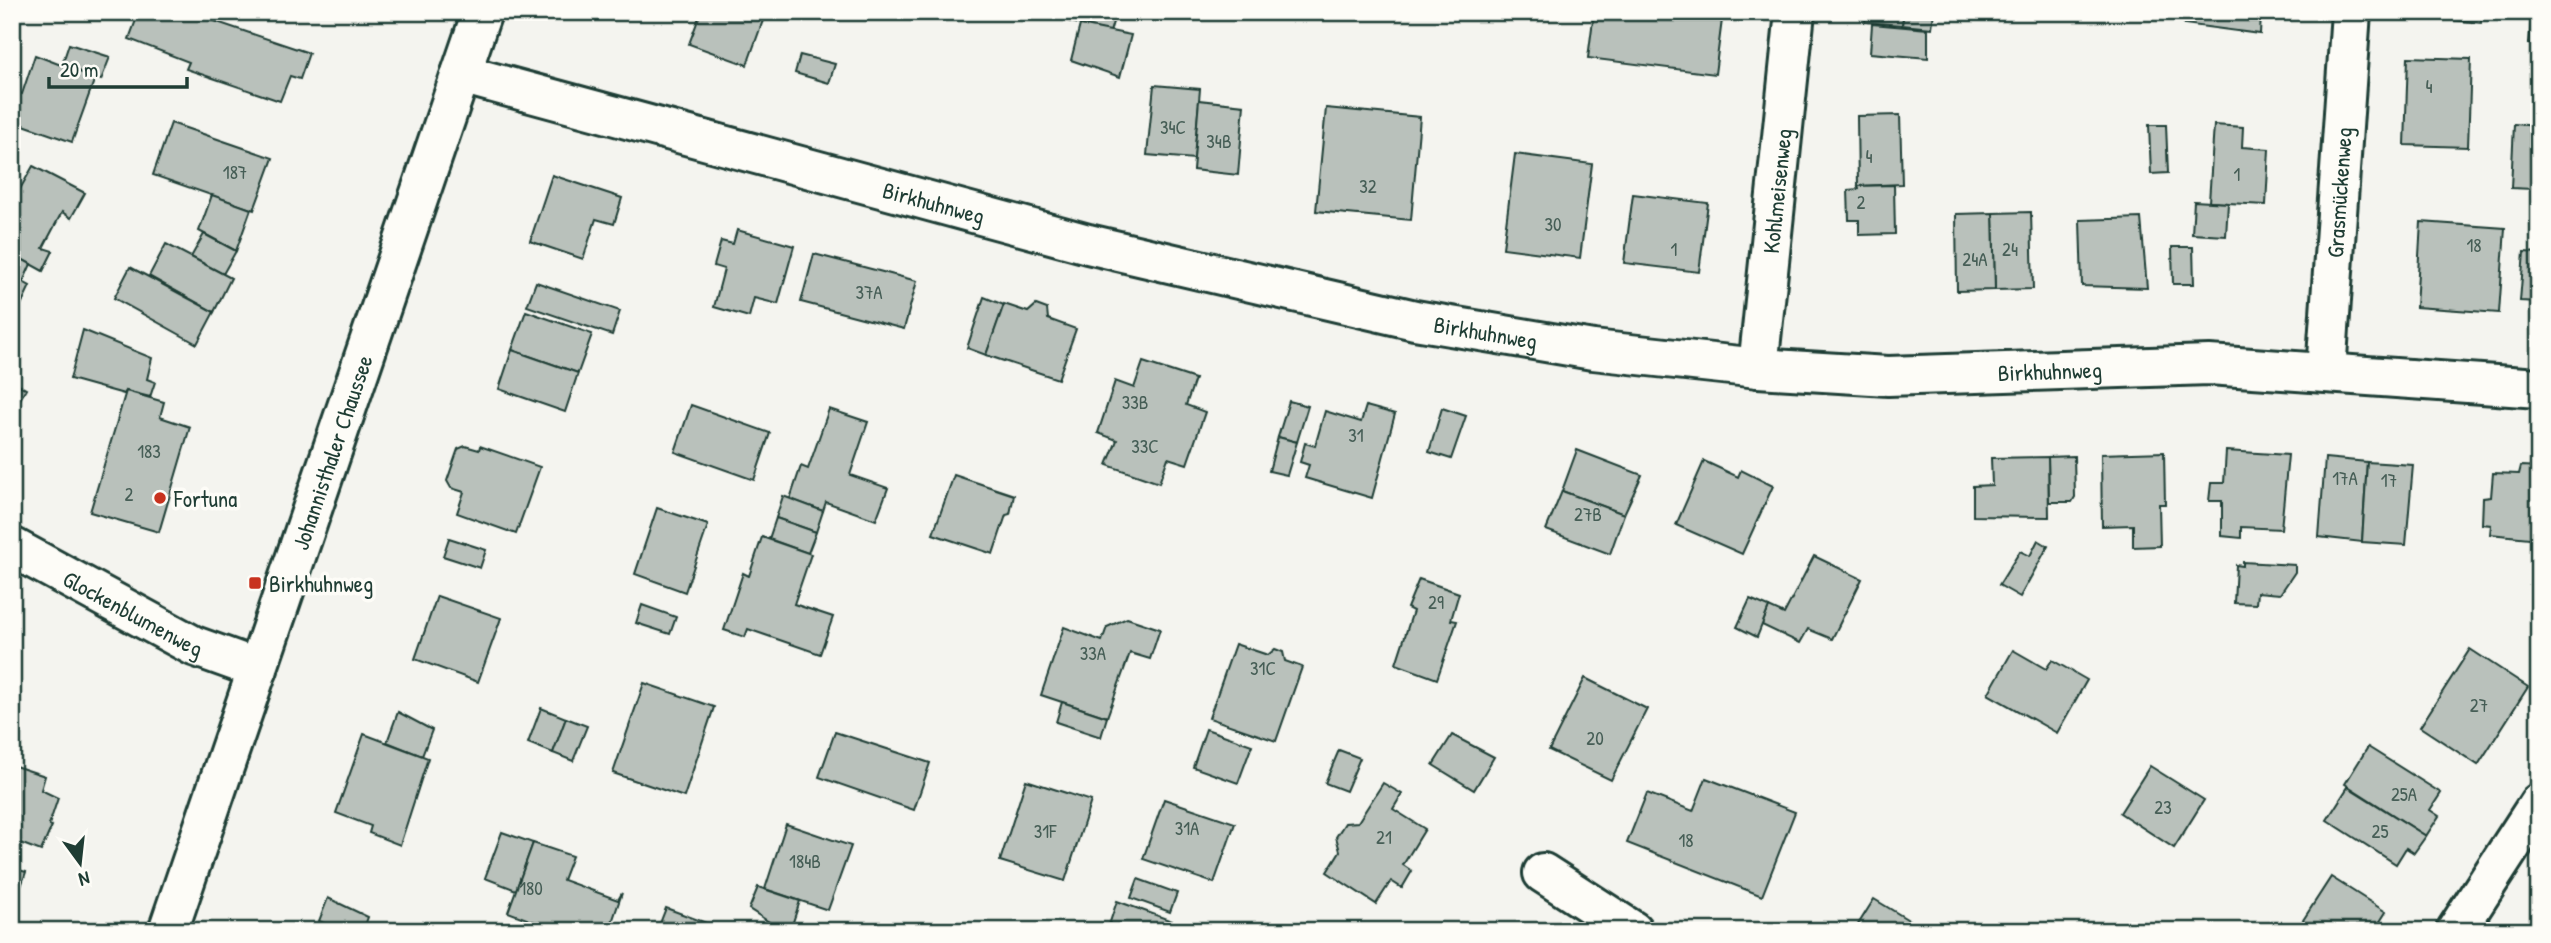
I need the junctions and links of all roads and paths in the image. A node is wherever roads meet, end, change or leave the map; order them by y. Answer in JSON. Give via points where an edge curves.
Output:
{"nodes":[{"id":1,"x":482,"y":12,"type":"edge"},
{"id":2,"x":1796,"y":12,"type":"edge"},
{"id":3,"x":2351,"y":12,"type":"edge"},
{"id":4,"x":461,"y":74,"type":"junction"},
{"id":5,"x":1758,"y":368,"type":"junction"},
{"id":6,"x":2326,"y":372,"type":"junction"},
{"id":7,"x":2539,"y":388,"type":"edge"},
{"id":8,"x":12,"y":547,"type":"edge"},
{"id":9,"x":258,"y":669,"type":"junction"},
{"id":10,"x":2539,"y":803,"type":"edge"},
{"id":11,"x":1543,"y":873,"type":"dead end"},
{"id":12,"x":168,"y":931,"type":"edge"},
{"id":13,"x":1633,"y":931,"type":"edge"},
{"id":14,"x":2456,"y":931,"type":"edge"}],
"edges":[{"from":1,"to":4,"type":"street","name":"Johannisthaler Chaussee"},
{"from":2,"to":5,"type":"street","name":"Kohlmeisenweg"},
{"from":3,"to":6,"type":"street","name":"Grasmückenweg"},
{"from":4,"to":5,"type":"street","name":"Birkhuhnweg","via":[[1088,244],[1415,320],[1593,351]]},
{"from":4,"to":9,"type":"street","name":"Johannisthaler Chaussee"},
{"from":5,"to":6,"type":"street","name":"Birkhuhnweg","via":[[1888,376],[2210,365]]},
{"from":6,"to":7,"type":"street","name":"Birkhuhnweg"},
{"from":8,"to":9,"type":"street","name":"Glockenblumenweg","via":[[194,646]]},
{"from":9,"to":12,"type":"street","name":"Johannisthaler Chaussee"},
{"from":10,"to":14,"type":"street"},
{"from":11,"to":13,"type":"street"}]}
